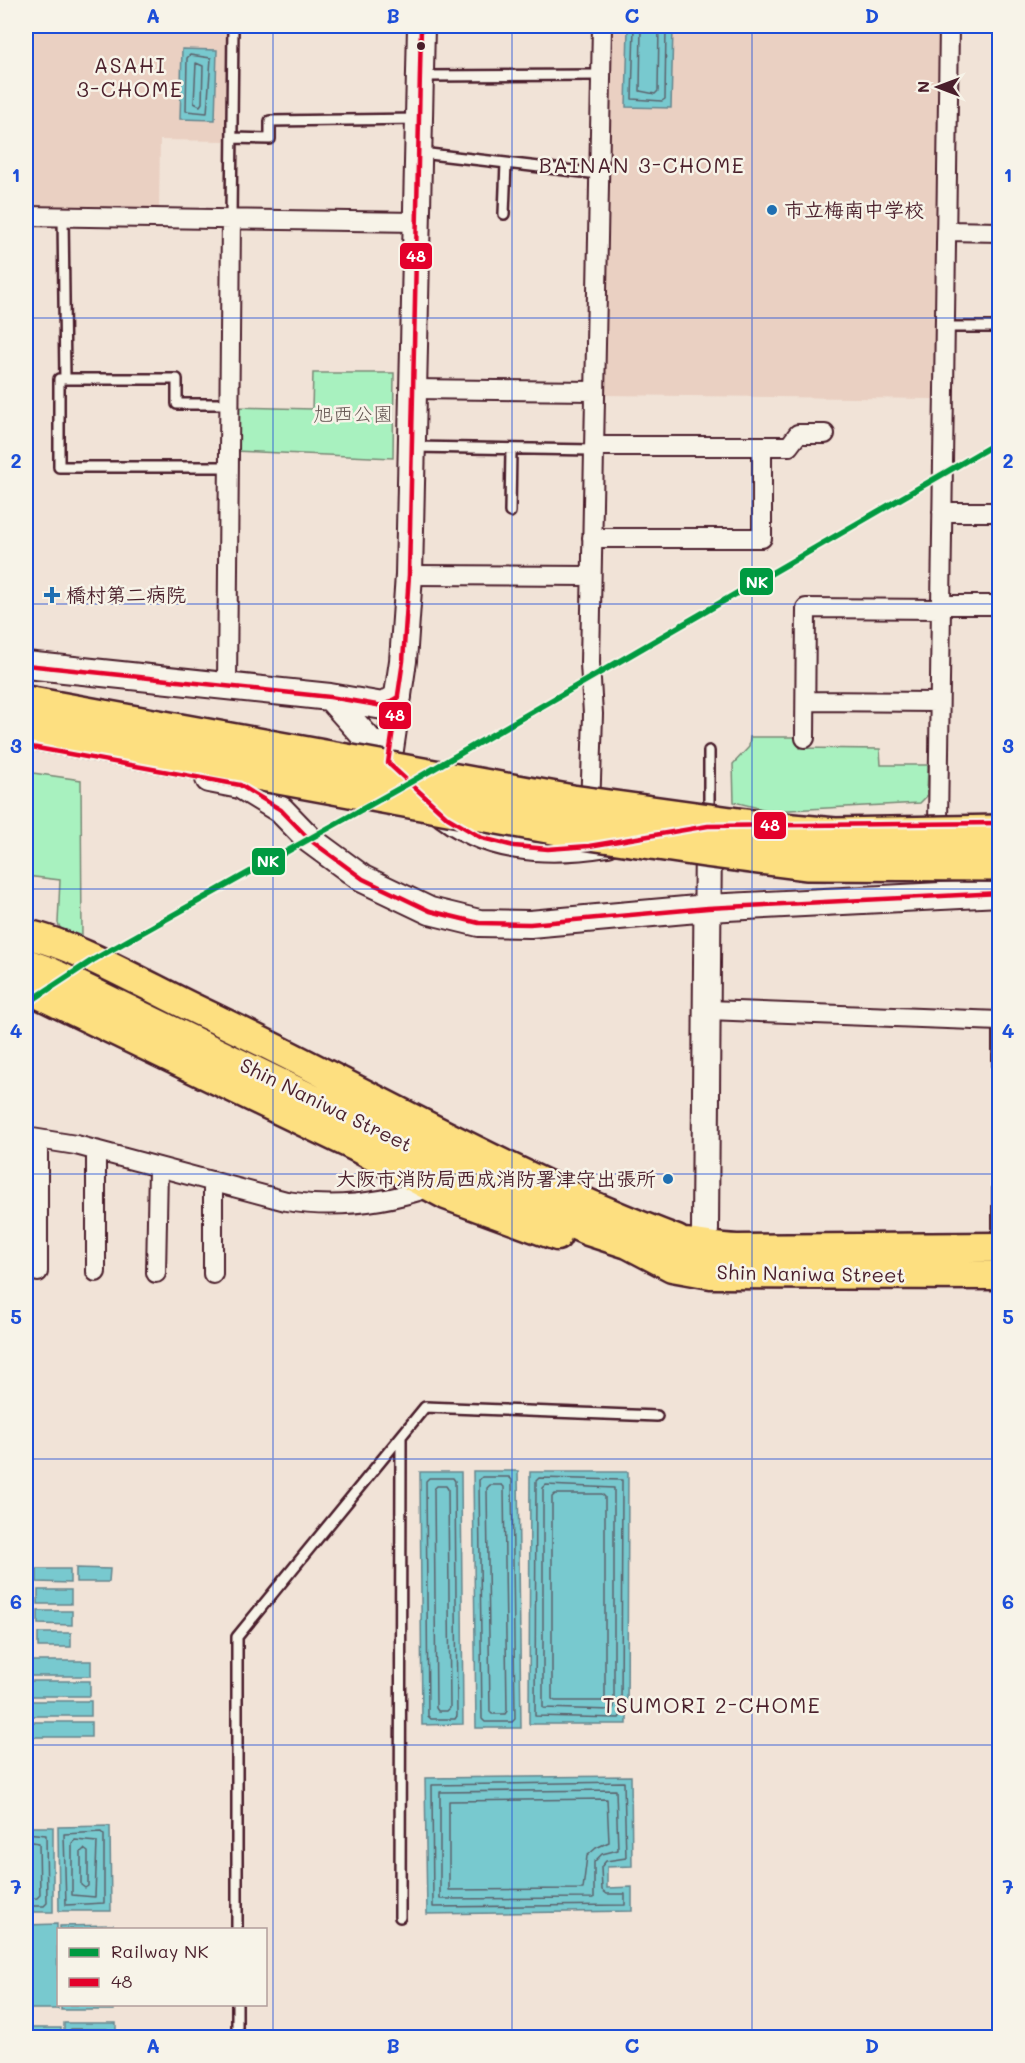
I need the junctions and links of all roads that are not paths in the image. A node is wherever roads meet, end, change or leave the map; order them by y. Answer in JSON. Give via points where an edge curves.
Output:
{"nodes":[{"id":1,"x":233,"y":26,"type":"edge"},
{"id":2,"x":421,"y":26,"type":"edge"},
{"id":3,"x":602,"y":26,"type":"edge"},
{"id":4,"x":949,"y":26,"type":"edge"},
{"id":5,"x":601,"y":75,"type":"junction"},
{"id":6,"x":421,"y":76,"type":"junction"},
{"id":7,"x":420,"y":119,"type":"junction"},
{"id":8,"x":232,"y":138,"type":"junction"},
{"id":9,"x":418,"y":153,"type":"junction"},
{"id":10,"x":506,"y":163,"type":"junction"},
{"id":11,"x":599,"y":174,"type":"junction"},
{"id":12,"x":504,"y":214,"type":"dead end"},
{"id":13,"x":26,"y":216,"type":"edge"},
{"id":14,"x":63,"y":216,"type":"junction"},
{"id":15,"x":231,"y":219,"type":"junction"},
{"id":16,"x":417,"y":222,"type":"junction"},
{"id":17,"x":947,"y":231,"type":"junction"},
{"id":18,"x":999,"y":232,"type":"edge"},
{"id":19,"x":945,"y":327,"type":"junction"},
{"id":20,"x":999,"y":327,"type":"edge"},
{"id":21,"x":65,"y":379,"type":"junction"},
{"id":22,"x":413,"y":389,"type":"junction"},
{"id":23,"x":594,"y":391,"type":"junction"},
{"id":24,"x":230,"y":404,"type":"junction"},
{"id":25,"x":825,"y":434,"type":"dead end"},
{"id":26,"x":762,"y":446,"type":"junction"},
{"id":27,"x":412,"y":447,"type":"junction"},
{"id":28,"x":594,"y":448,"type":"junction"},
{"id":29,"x":510,"y":449,"type":"junction"},
{"id":30,"x":229,"y":466,"type":"junction"},
{"id":31,"x":510,"y":512,"type":"dead end"},
{"id":32,"x":942,"y":512,"type":"junction"},
{"id":33,"x":999,"y":512,"type":"edge"},
{"id":34,"x":592,"y":538,"type":"junction"},
{"id":35,"x":409,"y":575,"type":"junction"},
{"id":36,"x":591,"y":576,"type":"junction"},
{"id":37,"x":999,"y":605,"type":"edge"},
{"id":38,"x":941,"y":607,"type":"junction"},
{"id":39,"x":26,"y":664,"type":"edge"},
{"id":40,"x":227,"y":686,"type":"junction"},
{"id":41,"x":26,"y":692,"type":"edge"},
{"id":42,"x":330,"y":697,"type":"junction"},
{"id":43,"x":398,"y":697,"type":"junction"},
{"id":44,"x":806,"y":701,"type":"junction"},
{"id":45,"x":938,"y":702,"type":"junction"},
{"id":46,"x":26,"y":703,"type":"edge"},
{"id":47,"x":26,"y":731,"type":"edge"},
{"id":48,"x":805,"y":738,"type":"dead end"},
{"id":49,"x":26,"y":746,"type":"edge"},
{"id":50,"x":710,"y":751,"type":"dead end"},
{"id":51,"x":388,"y":764,"type":"junction"},
{"id":52,"x":999,"y":823,"type":"edge"},
{"id":53,"x":938,"y":825,"type":"junction"},
{"id":54,"x":708,"y":826,"type":"junction"},
{"id":55,"x":999,"y":832,"type":"edge"},
{"id":56,"x":589,"y":846,"type":"junction"},
{"id":57,"x":999,"y":864,"type":"edge"},
{"id":58,"x":999,"y":893,"type":"edge"},
{"id":59,"x":708,"y":908,"type":"junction"},
{"id":60,"x":26,"y":934,"type":"edge"},
{"id":61,"x":38,"y":968,"type":"edge"},
{"id":62,"x":26,"y":988,"type":"edge"},
{"id":63,"x":708,"y":1010,"type":"junction"},
{"id":64,"x":999,"y":1020,"type":"edge"},
{"id":65,"x":32,"y":1138,"type":"edge"},
{"id":66,"x":96,"y":1150,"type":"junction"},
{"id":67,"x":158,"y":1167,"type":"junction"},
{"id":68,"x":213,"y":1181,"type":"junction"},
{"id":69,"x":431,"y":1187,"type":"junction"},
{"id":70,"x":999,"y":1247,"type":"edge"},
{"id":71,"x":675,"y":1254,"type":"junction"},
{"id":72,"x":703,"y":1260,"type":"junction"},
{"id":73,"x":38,"y":1272,"type":"dead end"},
{"id":74,"x":96,"y":1272,"type":"dead end"},
{"id":75,"x":156,"y":1273,"type":"dead end"},
{"id":76,"x":213,"y":1274,"type":"dead end"},
{"id":77,"x":999,"y":1275,"type":"edge"},
{"id":78,"x":657,"y":1416,"type":"dead end"},
{"id":79,"x":401,"y":1437,"type":"junction"},
{"id":80,"x":400,"y":1917,"type":"dead end"},
{"id":81,"x":237,"y":1928,"type":"edge"},
{"id":82,"x":237,"y":2006,"type":"edge"},
{"id":83,"x":237,"y":2037,"type":"edge"}],
"edges":[{"from":1,"to":8,"type":"lane"},
{"from":2,"to":6,"type":"street"},
{"from":3,"to":5,"type":"street"},
{"from":4,"to":17,"type":"street"},
{"from":5,"to":6,"type":"lane"},
{"from":5,"to":11,"type":"street"},
{"from":6,"to":7,"type":"street"},
{"from":7,"to":8,"type":"lane","via":[[270,121],[270,139]]},
{"from":7,"to":9,"type":"street"},
{"from":8,"to":15,"type":"lane"},
{"from":9,"to":10,"type":"lane"},
{"from":9,"to":16,"type":"street"},
{"from":10,"to":11,"type":"lane"},
{"from":10,"to":12,"type":"lane"},
{"from":11,"to":23,"type":"street"},
{"from":13,"to":14,"type":"street"},
{"from":14,"to":15,"type":"street"},
{"from":14,"to":21,"type":"lane"},
{"from":15,"to":16,"type":"street"},
{"from":15,"to":24,"type":"street"},
{"from":16,"to":22,"type":"street"},
{"from":17,"to":18,"type":"street"},
{"from":17,"to":19,"type":"street"},
{"from":19,"to":20,"type":"lane"},
{"from":19,"to":32,"type":"street"},
{"from":21,"to":24,"type":"lane","via":[[177,379],[177,404]]},
{"from":21,"to":30,"type":"lane","via":[[59,379],[59,467]]},
{"from":22,"to":23,"type":"street"},
{"from":22,"to":27,"type":"street"},
{"from":23,"to":28,"type":"street"},
{"from":24,"to":30,"type":"street"},
{"from":25,"to":26,"type":"street","via":[[798,434],[789,446]]},
{"from":26,"to":28,"type":"street"},
{"from":26,"to":34,"type":"street","via":[[762,538]]},
{"from":27,"to":29,"type":"lane"},
{"from":27,"to":35,"type":"street"},
{"from":28,"to":29,"type":"lane"},
{"from":28,"to":34,"type":"street"},
{"from":29,"to":31,"type":"lane"},
{"from":30,"to":40,"type":"street"},
{"from":32,"to":33,"type":"street"},
{"from":32,"to":38,"type":"street"},
{"from":34,"to":36,"type":"street"},
{"from":35,"to":36,"type":"street"},
{"from":35,"to":43,"type":"street"},
{"from":36,"to":56,"type":"street","via":[[593,714]]},
{"from":37,"to":38,"type":"street"},
{"from":38,"to":44,"type":"street","via":[[806,608]]},
{"from":38,"to":45,"type":"street"},
{"from":39,"to":40,"type":"street"},
{"from":40,"to":42,"type":"street"},
{"from":41,"to":51,"type":"street"},
{"from":42,"to":43,"type":"street","via":[[383,706]]},
{"from":42,"to":51,"type":"street"},
{"from":43,"to":51,"type":"street"},
{"from":44,"to":45,"type":"street"},
{"from":44,"to":48,"type":"street"},
{"from":45,"to":53,"type":"street"},
{"from":46,"to":55,"type":"highway","bridge":true,"via":[[572,802],[760,828],[835,835]]},
{"from":47,"to":57,"type":"highway","bridge":true,"via":[[570,830],[705,850],[806,863]]},
{"from":49,"to":59,"type":"street","via":[[240,785],[281,810],[310,840],[363,879],[454,919],[504,925]]},
{"from":50,"to":54,"type":"lane"},
{"from":51,"to":56,"type":"street","via":[[448,818],[482,837],[514,846],[548,849]]},
{"from":52,"to":53,"type":"street"},
{"from":53,"to":54,"type":"street"},
{"from":54,"to":56,"type":"street"},
{"from":54,"to":59,"type":"street"},
{"from":58,"to":59,"type":"street"},
{"from":59,"to":63,"type":"street"},
{"from":60,"to":71,"type":"main road","via":[[42,937],[228,1024],[612,1216]]},
{"from":61,"to":71,"type":"main road","name":"Shin Naniwa Street","via":[[550,1214],[628,1244]]},
{"from":62,"to":69,"type":"main road"},
{"from":63,"to":64,"type":"street"},
{"from":63,"to":72,"type":"street"},
{"from":64,"to":70,"type":"lane"},
{"from":65,"to":66,"type":"street"},
{"from":65,"to":73,"type":"street"},
{"from":66,"to":67,"type":"street"},
{"from":66,"to":74,"type":"street"},
{"from":67,"to":68,"type":"street"},
{"from":67,"to":75,"type":"street"},
{"from":68,"to":69,"type":"street","via":[[319,1206],[393,1200]]},
{"from":68,"to":76,"type":"street"},
{"from":69,"to":71,"type":"main road","via":[[597,1251]]},
{"from":70,"to":72,"type":"main road","name":"Shin Naniwa Street"},
{"from":71,"to":72,"type":"main road","name":"Shin Naniwa Street"},
{"from":72,"to":77,"type":"main road","name":"Shin Naniwa Street"},
{"from":78,"to":79,"type":"lane","via":[[425,1407]]},
{"from":79,"to":80,"type":"lane"},
{"from":79,"to":81,"type":"lane","via":[[237,1638]]},
{"from":82,"to":83,"type":"lane"}]}
